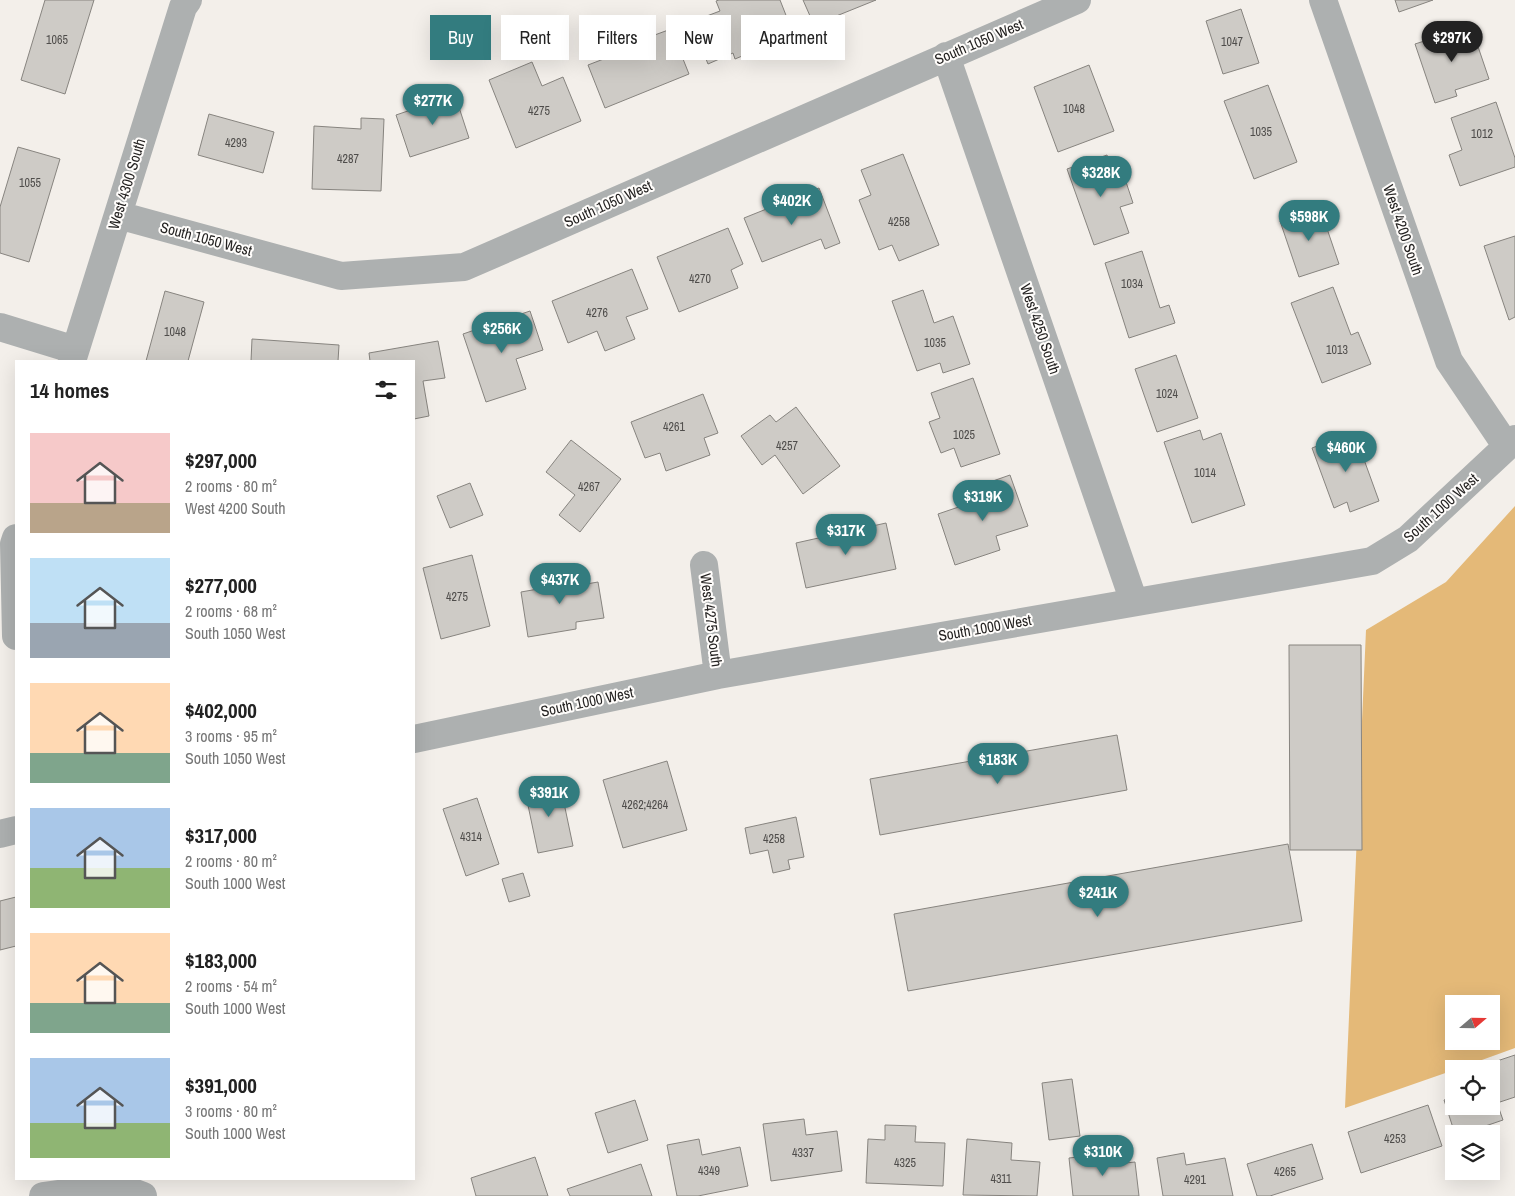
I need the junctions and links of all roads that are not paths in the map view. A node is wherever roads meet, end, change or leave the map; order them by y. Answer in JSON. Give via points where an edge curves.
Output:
{"nodes":[{"id":1,"x":1077,"y":0,"type":"edge"},
{"id":2,"x":1323,"y":0,"type":"edge"},
{"id":3,"x":185,"y":3,"type":"edge"},
{"id":4,"x":946,"y":56,"type":"junction"},
{"id":5,"x":118,"y":216,"type":"junction"},
{"id":6,"x":0,"y":327,"type":"edge"},
{"id":7,"x":73,"y":356,"type":"edge"},
{"id":8,"x":1511,"y":443,"type":"edge"},
{"id":9,"x":15,"y":541,"type":"edge"},
{"id":10,"x":704,"y":565,"type":"dead end"},
{"id":11,"x":15,"y":590,"type":"edge"},
{"id":12,"x":1134,"y":602,"type":"junction"},
{"id":13,"x":718,"y":675,"type":"junction"},
{"id":14,"x":415,"y":738,"type":"edge"},
{"id":15,"x":15,"y":830,"type":"edge"},
{"id":16,"x":0,"y":834,"type":"edge"},
{"id":17,"x":43,"y":1196,"type":"edge"},
{"id":18,"x":143,"y":1196,"type":"edge"}],
"edges":[{"from":1,"to":4,"type":"street","name":"South 1050 West"},
{"from":2,"to":8,"type":"street","name":"West 4200 South","via":[[1449,361]]},
{"from":3,"to":5,"type":"street","name":"West 4300 South"},
{"from":4,"to":5,"type":"street","name":"South 1050 West","via":[[464,267],[341,276]]},
{"from":4,"to":12,"type":"street","name":"West 4250 South"},
{"from":5,"to":7,"type":"street","name":"West 4300 South"},
{"from":6,"to":7,"type":"street"},
{"from":8,"to":12,"type":"street","name":"South 1000 West","via":[[1408,539],[1372,561]]},
{"from":9,"to":11,"type":"street"},
{"from":10,"to":13,"type":"street","name":"West 4275 South"},
{"from":12,"to":13,"type":"street","name":"South 1000 West"},
{"from":13,"to":14,"type":"street","name":"South 1000 West"},
{"from":15,"to":16,"type":"street"},
{"from":17,"to":18,"type":"street","via":[[116,1186]]}]}
